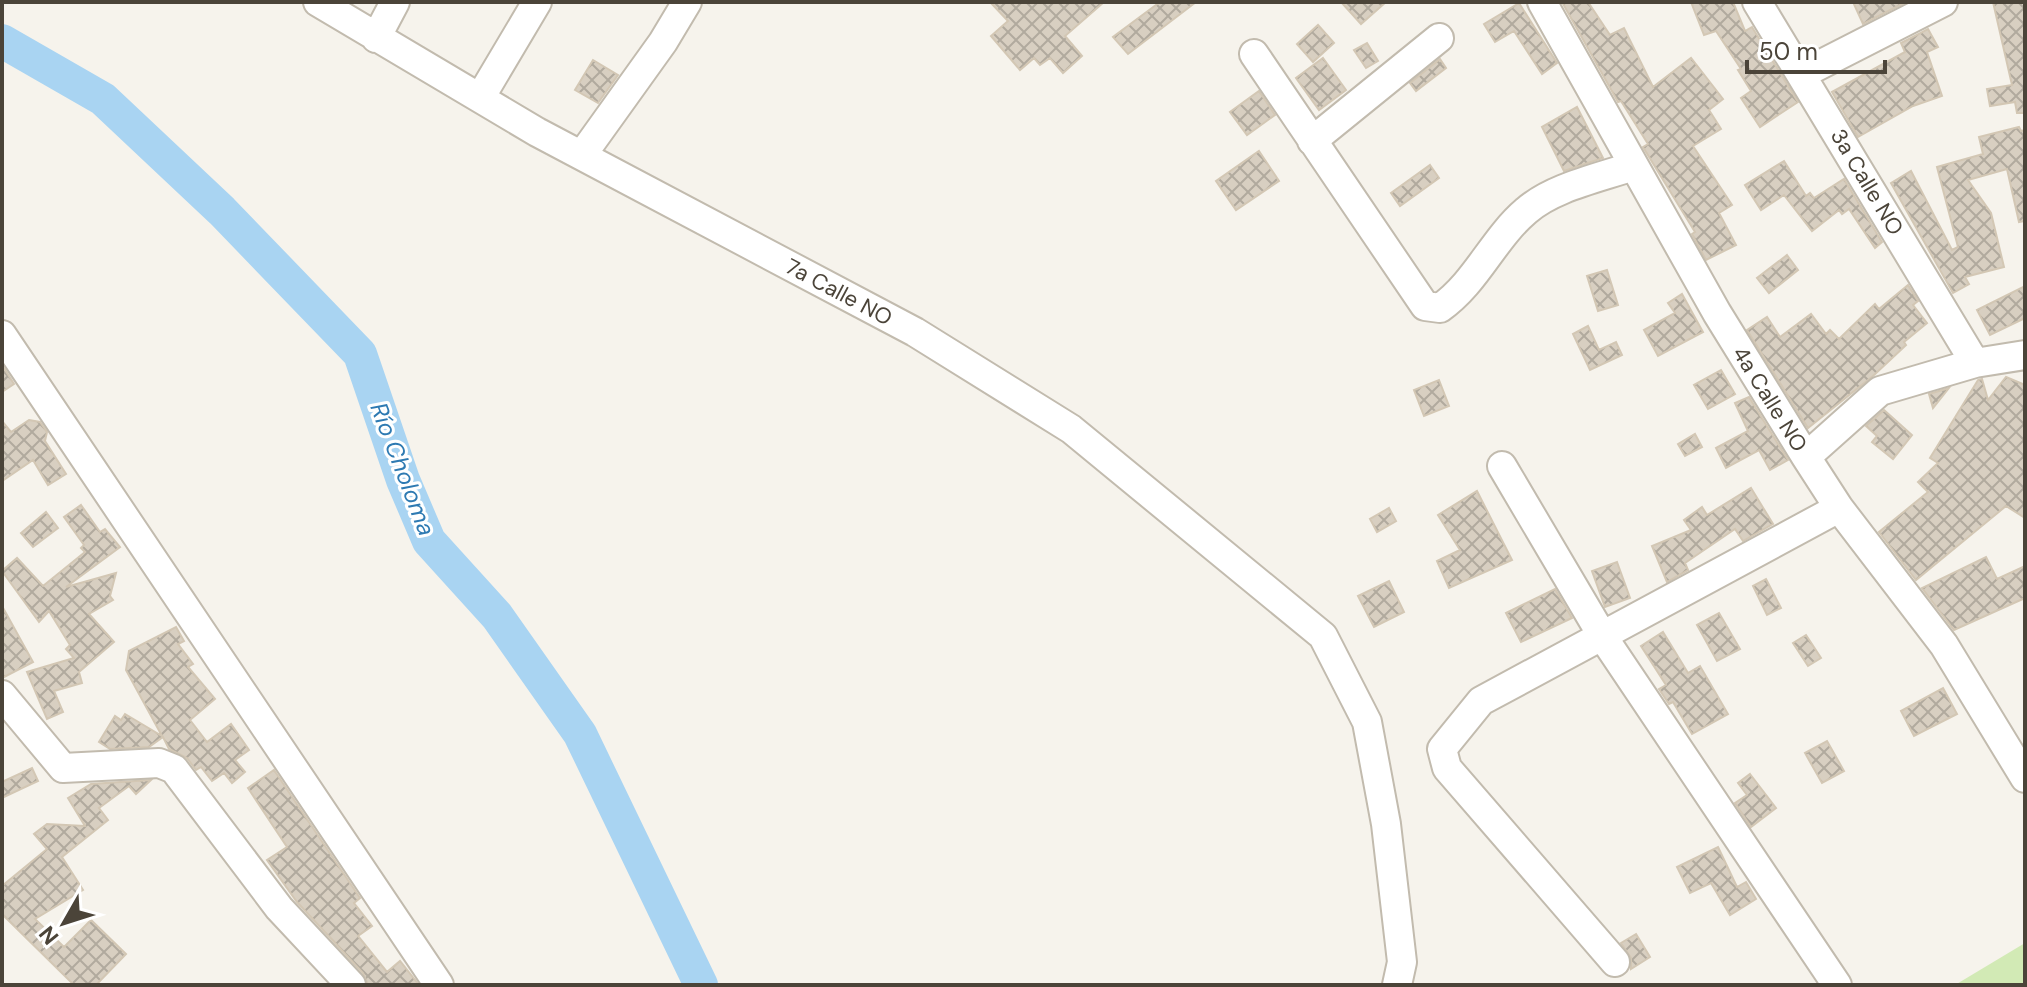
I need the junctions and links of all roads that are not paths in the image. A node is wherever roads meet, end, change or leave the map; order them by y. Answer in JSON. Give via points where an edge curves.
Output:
{"nodes":[{"id":1,"x":318,"y":2,"type":"edge"},
{"id":2,"x":395,"y":2,"type":"edge"},
{"id":3,"x":537,"y":2,"type":"edge"},
{"id":4,"x":687,"y":2,"type":"edge"},
{"id":5,"x":1542,"y":2,"type":"edge"},
{"id":6,"x":1757,"y":2,"type":"edge"},
{"id":7,"x":1943,"y":2,"type":"edge"},
{"id":8,"x":376,"y":38,"type":"junction"},
{"id":9,"x":1439,"y":38,"type":"dead end"},
{"id":10,"x":1254,"y":54,"type":"dead end"},
{"id":11,"x":1802,"y":74,"type":"junction"},
{"id":12,"x":480,"y":98,"type":"junction"},
{"id":13,"x":1312,"y":141,"type":"junction"},
{"id":14,"x":582,"y":155,"type":"junction"},
{"id":15,"x":1633,"y":166,"type":"junction"},
{"id":16,"x":2,"y":335,"type":"edge"},
{"id":17,"x":2025,"y":355,"type":"edge"},
{"id":18,"x":1975,"y":363,"type":"junction"},
{"id":19,"x":1806,"y":457,"type":"junction"},
{"id":20,"x":1502,"y":466,"type":"dead end"},
{"id":21,"x":1839,"y":508,"type":"junction"},
{"id":22,"x":1603,"y":637,"type":"junction"},
{"id":23,"x":2,"y":695,"type":"edge"},
{"id":24,"x":2025,"y":778,"type":"edge"},
{"id":25,"x":1615,"y":962,"type":"dead end"},
{"id":26,"x":351,"y":985,"type":"edge"},
{"id":27,"x":439,"y":985,"type":"edge"},
{"id":28,"x":1397,"y":985,"type":"edge"},
{"id":29,"x":1837,"y":985,"type":"edge"}],
"edges":[{"from":1,"to":8,"type":"street","name":"7a Calle NO"},
{"from":2,"to":8,"type":"street"},
{"from":3,"to":12,"type":"street"},
{"from":4,"to":14,"type":"street"},
{"from":5,"to":15,"type":"street","name":"4a Calle NO"},
{"from":6,"to":11,"type":"street","name":"3a Calle NO"},
{"from":7,"to":11,"type":"street"},
{"from":8,"to":12,"type":"street","name":"7a Calle NO"},
{"from":9,"to":13,"type":"street"},
{"from":10,"to":13,"type":"street"},
{"from":11,"to":18,"type":"street","name":"3a Calle NO"},
{"from":12,"to":14,"type":"street","name":"7a Calle NO"},
{"from":13,"to":15,"type":"street","via":[[1411,289],[1425,306],[1440,308],[1456,297],[1525,211],[1549,196]]},
{"from":14,"to":28,"type":"street","name":"7a Calle NO","via":[[915,332],[1071,429],[1323,636],[1367,722],[1386,824],[1402,962]]},
{"from":15,"to":19,"type":"street","name":"4a Calle NO"},
{"from":16,"to":27,"type":"street"},
{"from":17,"to":18,"type":"street"},
{"from":18,"to":19,"type":"street","via":[[1880,391]]},
{"from":19,"to":21,"type":"street","name":"4a Calle NO"},
{"from":20,"to":22,"type":"street"},
{"from":21,"to":22,"type":"street"},
{"from":21,"to":24,"type":"street","name":"4a Calle NO","via":[[1944,645]]},
{"from":22,"to":25,"type":"street","via":[[1481,701],[1442,749],[1447,768],[1472,799]]},
{"from":22,"to":29,"type":"street"},
{"from":23,"to":26,"type":"street","via":[[63,768],[159,763],[174,769],[279,908]]}]}
